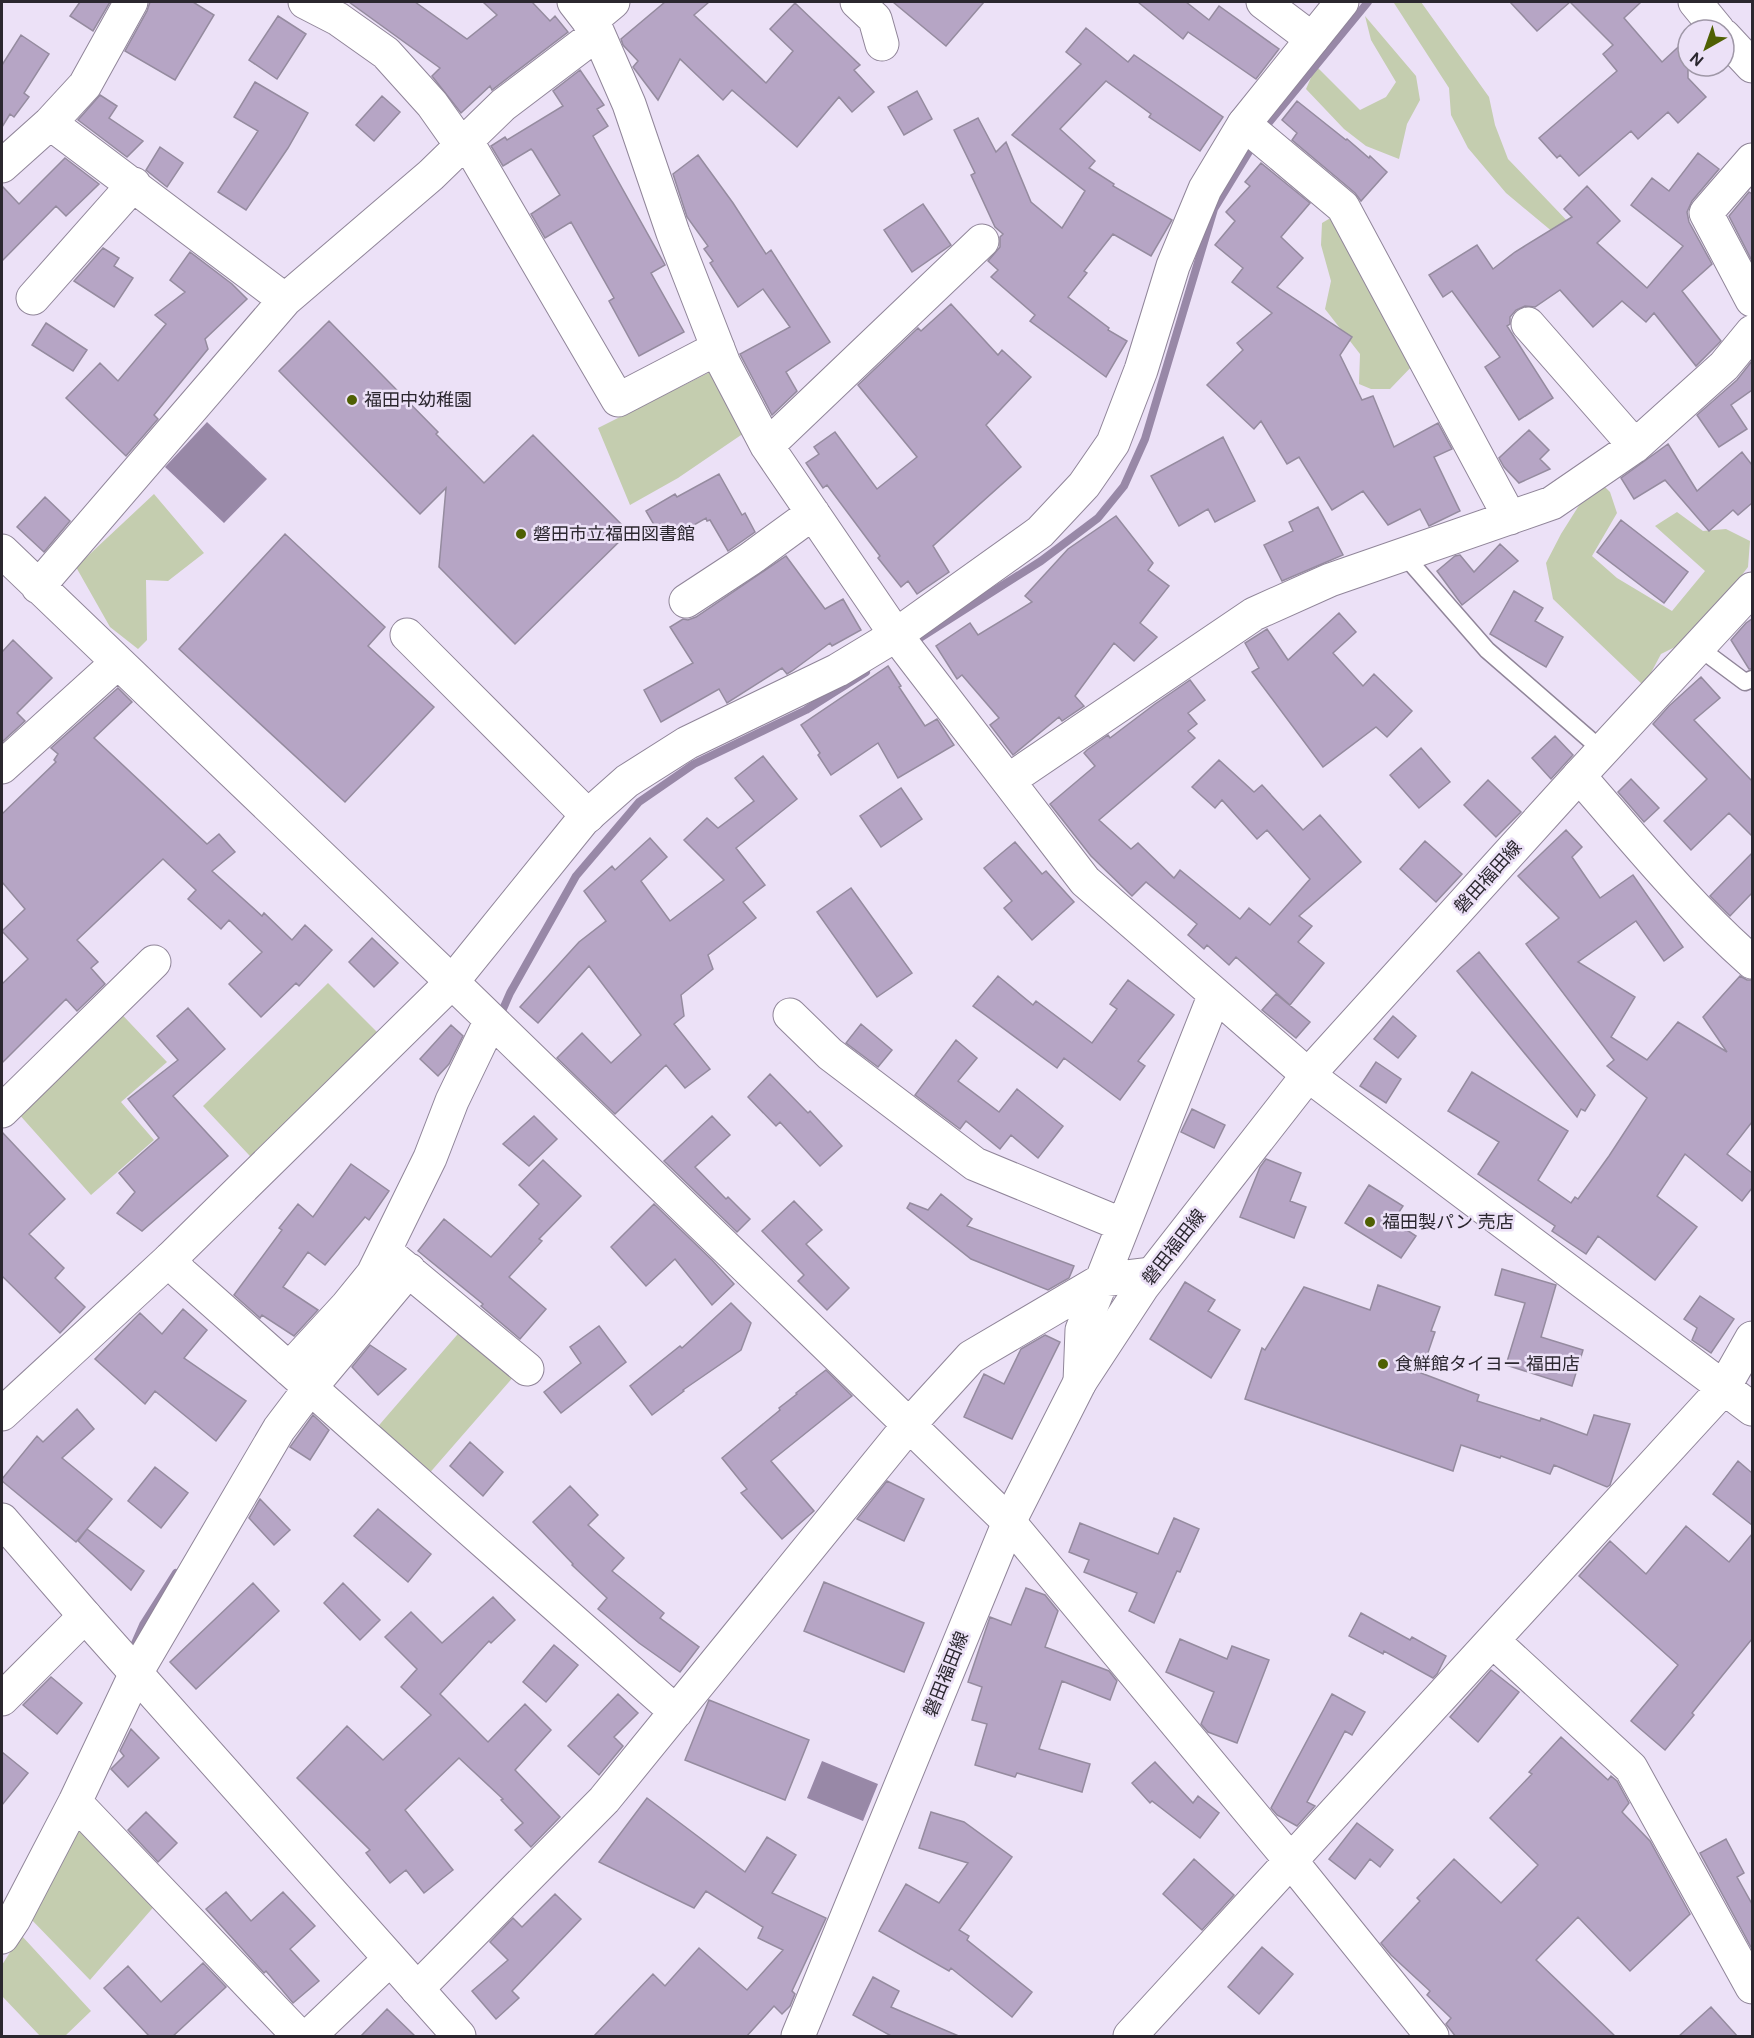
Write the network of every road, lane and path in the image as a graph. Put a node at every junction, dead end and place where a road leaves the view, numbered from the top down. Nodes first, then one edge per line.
1 (131, 2) edge
2 (305, 2) edge
3 (857, 2) edge
4 (1263, 2) edge
5 (1342, 2) edge
6 (1695, 2) edge
7 (593, 14) edge
8 (1708, 18) edge
9 (1312, 39) junction
10 (882, 44) dead end
11 (1736, 49) edge
12 (1752, 66) edge
13 (50, 123) junction
14 (1244, 124) junction
15 (464, 143) junction
16 (1752, 160) edge
17 (2, 166) edge
18 (134, 184) junction
19 (982, 241) dead end
20 (33, 298) dead end
21 (285, 300) junction
22 (1752, 300) edge
23 (1528, 324) dead end
24 (1752, 332) edge
25 (718, 348) junction
26 (766, 446) junction
27 (1635, 446) junction
28 (813, 513) junction
29 (1510, 518) junction
30 (2, 552) edge
31 (1404, 555) junction
32 (38, 587) junction
33 (1752, 589) edge
34 (687, 601) dead end
35 (407, 635) dead end
36 (896, 635) junction
37 (1698, 647) junction
38 (117, 663) junction
39 (1752, 679) edge
40 (1602, 751) junction
41 (2, 767) edge
42 (1579, 776) junction
43 (1009, 780) junction
44 (588, 816) junction
45 (154, 962) dead end
46 (1752, 962) edge
47 (452, 982) junction
48 (1215, 994) junction
49 (790, 1016) dead end
50 (491, 1020) junction
51 (1308, 1075) junction
52 (2, 1111) edge
53 (1123, 1225) junction
54 (170, 1258) junction
55 (396, 1260) junction
56 (1152, 1274) junction
57 (1102, 1280) junction
58 (1752, 1338) edge
59 (526, 1369) dead end
60 (300, 1378) junction
61 (1080, 1382) junction
62 (1723, 1389) junction
63 (1752, 1409) edge
64 (2, 1414) edge
65 (909, 1425) junction
66 (2, 1520) edge
67 (1009, 1522) junction
68 (85, 1616) junction
69 (1493, 1641) junction
70 (136, 1673) junction
71 (2, 1699) edge
72 (676, 1712) junction
73 (75, 1802) junction
74 (1291, 1861) junction
75 (2, 1937) edge
76 (390, 1959) junction
77 (1752, 1987) edge
78 (417, 1989) junction
79 (299, 2037) edge
80 (309, 2037) edge
81 (459, 2037) edge
82 (798, 2037) edge
83 (1130, 2037) edge
84 (1432, 2037) edge

1 - 13 street
2 - 15 street
3 - 10 street
4 - 9 street
5 - 9 street
6 - 8 street
7 - 15 street
7 - 25 street
9 - 14 street
11 - 12 street
13 - 17 street
13 - 18 street
14 - 29 street
14 - 36 street
15 - 21 street
15 - 25 street
16 - 22 street
18 - 20 street
18 - 21 street
19 - 26 street
21 - 32 street
23 - 27 street
24 - 27 street
25 - 26 street
26 - 28 street
27 - 29 street
28 - 34 street
28 - 36 street
29 - 31 street
30 - 32 street
31 - 40 lane
31 - 43 street
32 - 38 street
33 - 37 street, 磐田福田線
35 - 44 street
36 - 43 street
36 - 44 street
37 - 39 lane
37 - 40 street, 磐田福田線
38 - 41 street
38 - 47 street
40 - 42 street, 磐田福田線
42 - 46 street
42 - 51 street, 磐田福田線
43 - 48 street
44 - 47 street
45 - 52 street
47 - 50 street
47 - 54 street
48 - 51 street
48 - 53 street
49 - 53 street
50 - 55 street
50 - 65 street
51 - 56 street, 磐田福田線
51 - 62 street
53 - 57 street
54 - 60 street
54 - 64 street
55 - 59 street
55 - 60 street
56 - 57 street
56 - 61 street, 磐田福田線
57 - 61 street
57 - 65 street
58 - 62 street
60 - 70 street
60 - 72 street
61 - 67 street, 磐田福田線
62 - 63 street
62 - 69 street
65 - 67 street
65 - 72 street
66 - 68 street
67 - 74 street
67 - 82 street, 磐田福田線
68 - 70 street
68 - 71 street
69 - 74 street
69 - 77 street
70 - 73 street
70 - 76 street
72 - 78 street
73 - 75 street
73 - 79 street
74 - 83 street
74 - 84 street
76 - 78 street
76 - 80 street
78 - 81 street

